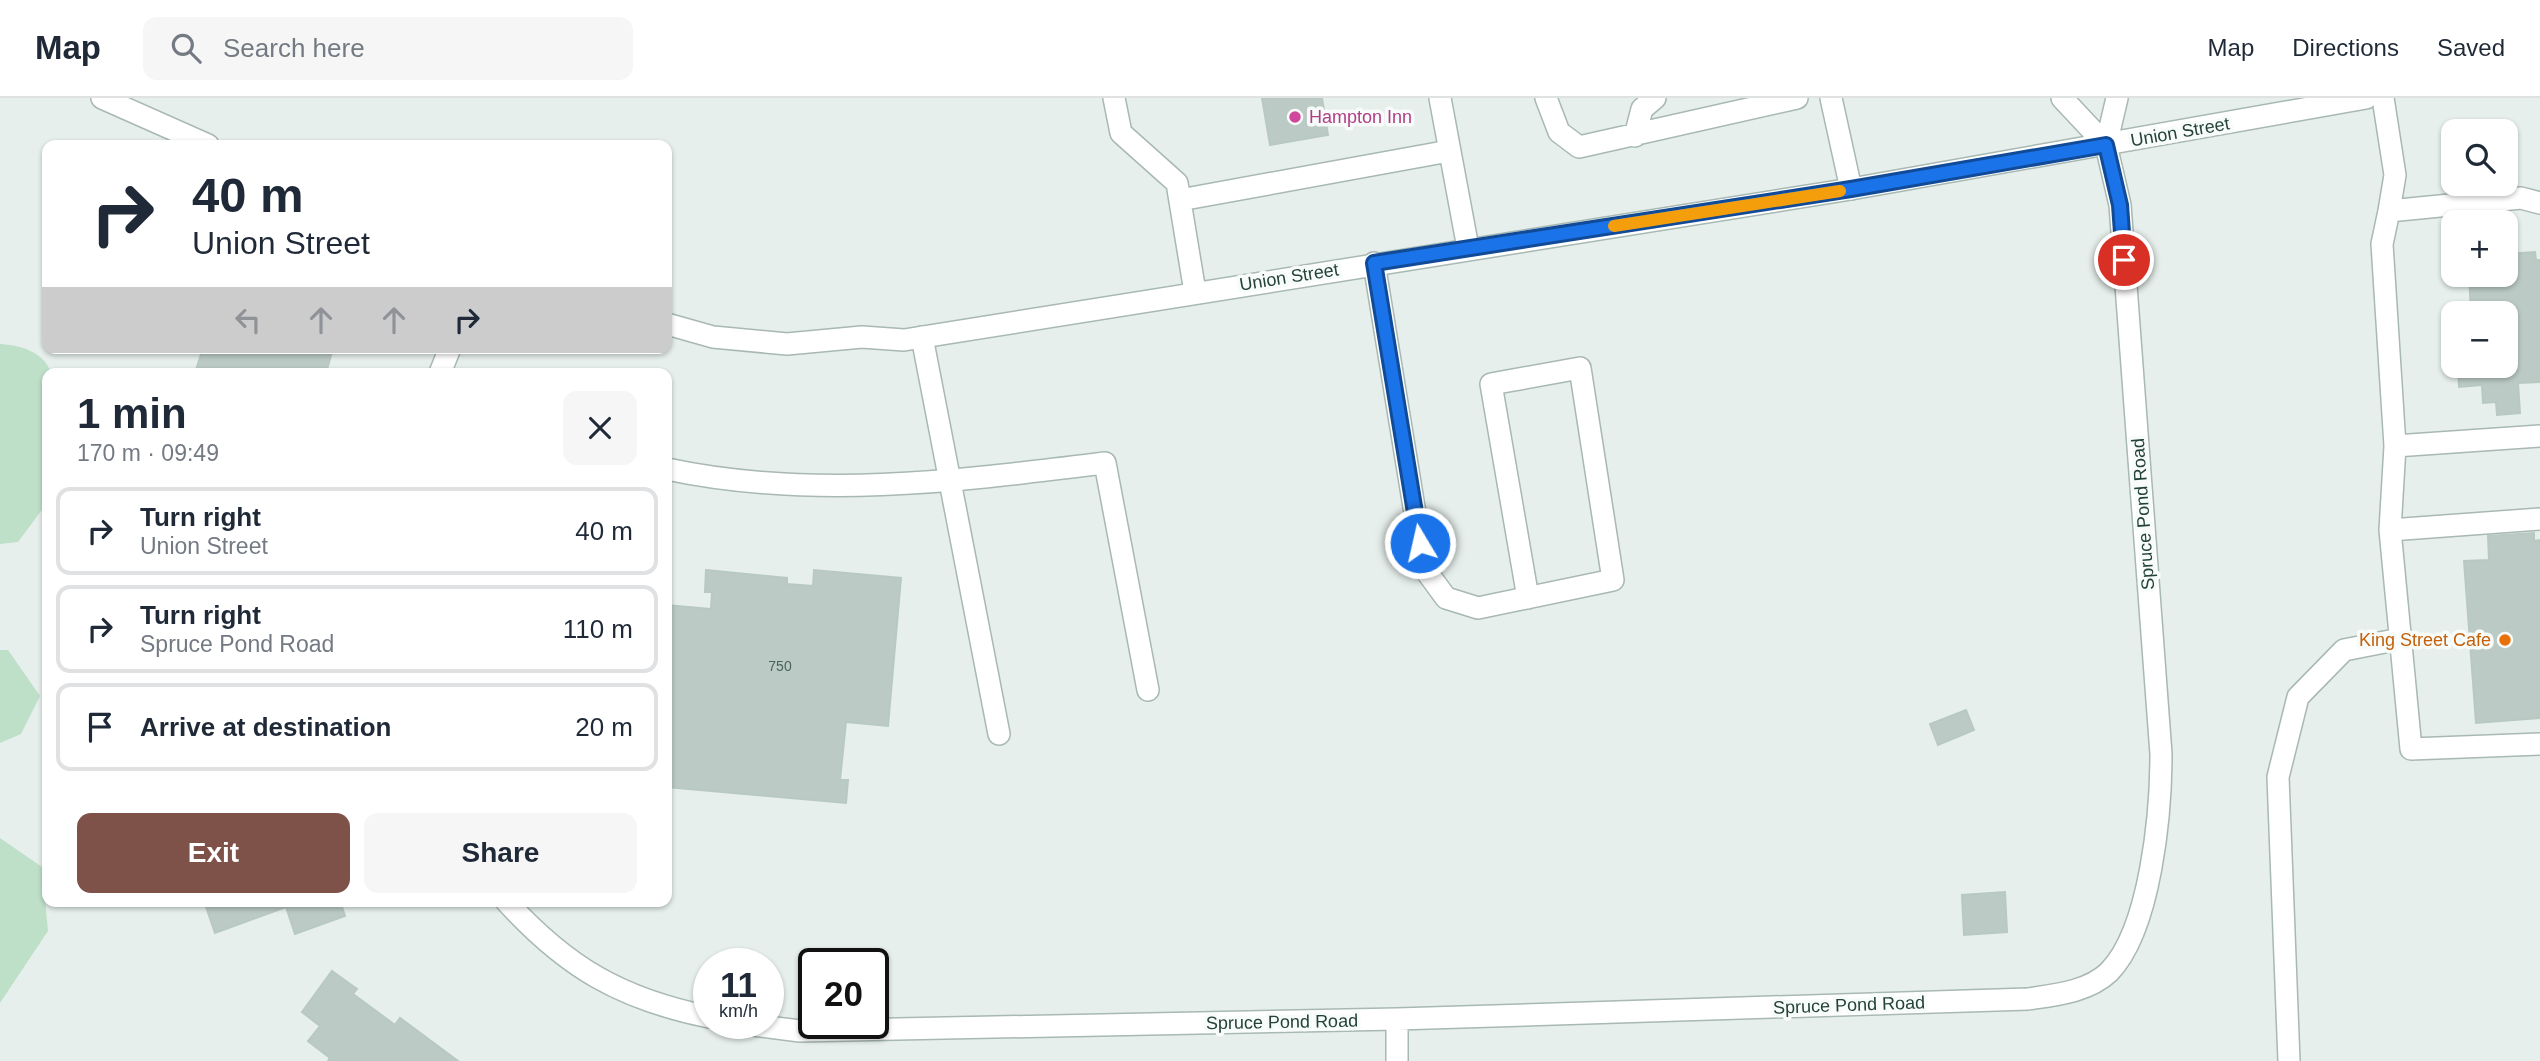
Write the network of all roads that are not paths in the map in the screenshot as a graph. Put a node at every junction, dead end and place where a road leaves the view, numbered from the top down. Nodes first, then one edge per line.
1 (102, 98) edge
2 (1114, 98) edge
3 (1440, 98) edge
4 (1546, 98) edge
5 (1655, 98) edge
6 (1797, 98) edge
7 (1831, 98) edge
8 (2062, 98) edge
9 (2117, 98) edge
10 (2366, 98) edge
11 (2383, 98) edge
12 (1635, 136) junction
13 (197, 140) edge
14 (2106, 145) junction
15 (1448, 151) junction
16 (1851, 189) junction
17 (1180, 200) junction
18 (2540, 203) edge
19 (2389, 211) junction
20 (1468, 248) junction
21 (1374, 263) junction
22 (1195, 292) junction
23 (672, 325) edge
24 (922, 337) junction
25 (2540, 436) edge
26 (2395, 446) junction
27 (672, 470) edge
28 (950, 483) junction
29 (2540, 519) edge
30 (2390, 530) junction
31 (1528, 598) junction
32 (2400, 639) junction
33 (1148, 690) dead end
34 (999, 734) dead end
35 (2540, 744) edge
36 (512, 907) edge
37 (693, 1013) edge
38 (1397, 1019) junction
39 (784, 1029) edge
40 (1397, 1061) edge
41 (2289, 1061) edge

1 - 13 street
2 - 17 street
3 - 15 street
4 - 12 street
5 - 12 street
6 - 12 street
7 - 16 street
8 - 14 street
9 - 14 street
10 - 14 street, Union Street
11 - 19 street
14 - 16 street, Union Street
14 - 38 street, Spruce Pond Road
15 - 17 street
15 - 20 street
16 - 20 street, Union Street
17 - 22 street
18 - 19 street
19 - 26 street
20 - 21 street, Union Street
21 - 22 street, Union Street
21 - 31 street
22 - 24 street, Union Street
23 - 24 street, Union Street
24 - 28 street
25 - 26 street
26 - 30 street
27 - 28 street
28 - 33 street
28 - 34 street
29 - 30 street
30 - 32 street
31 - 31 street
32 - 35 street
32 - 41 street
36 - 37 street
38 - 39 street, Spruce Pond Road
38 - 40 street

